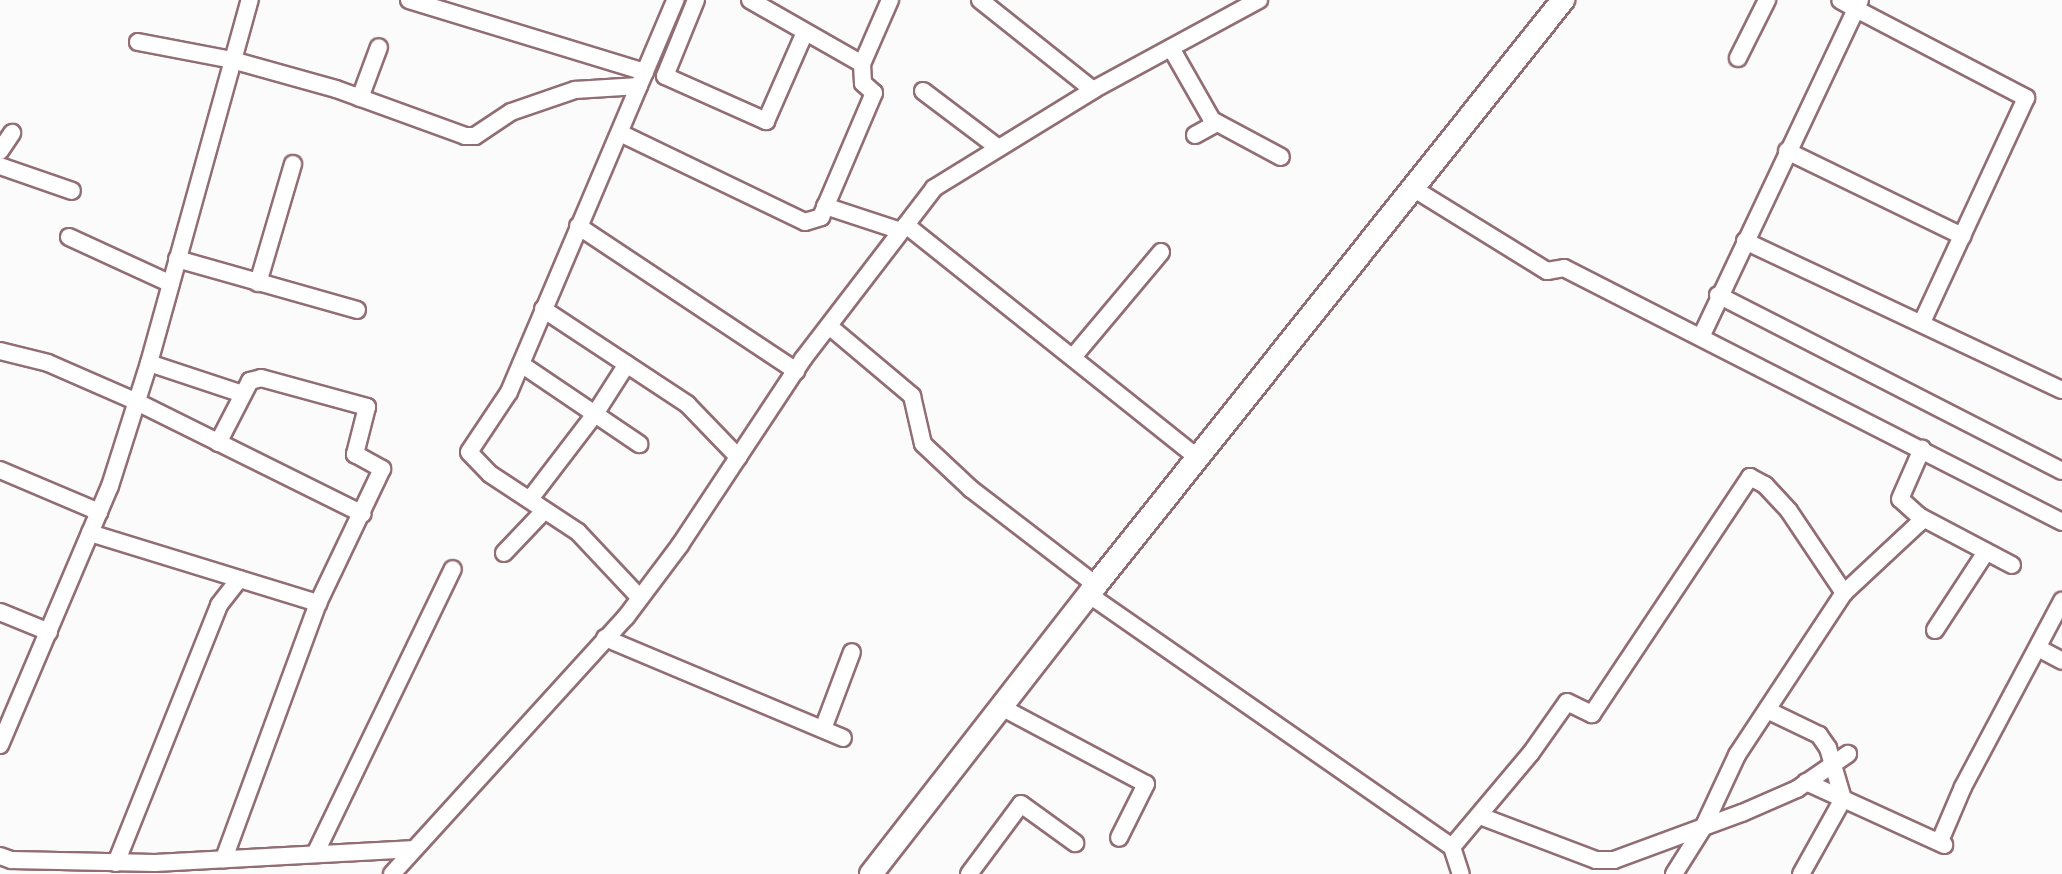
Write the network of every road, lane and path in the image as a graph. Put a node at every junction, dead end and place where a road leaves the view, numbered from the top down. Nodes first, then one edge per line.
1 (249, 0) edge
2 (409, 0) edge
3 (675, 0) edge
4 (696, 0) edge
5 (750, 0) edge
6 (890, 0) edge
7 (980, 0) edge
8 (1259, 0) edge
9 (1563, 0) edge
10 (1767, 0) edge
11 (1840, 0) edge
12 (1858, 5) edge
13 (805, 32) junction
14 (138, 42) dead end
15 (379, 47) dead end
16 (1171, 48) junction
17 (1738, 58) dead end
18 (232, 60) junction
19 (862, 64) junction
20 (642, 79) junction
21 (1093, 90) junction
22 (923, 91) dead end
23 (360, 98) junction
24 (1217, 123) junction
25 (12, 132) dead end
26 (620, 134) junction
27 (1195, 135) dead end
28 (996, 146) junction
29 (0, 151) edge
30 (1787, 151) junction
31 (1281, 157) dead end
32 (293, 164) dead end
33 (0, 165) edge
34 (1412, 187) junction
35 (72, 190) dead end
36 (825, 206) junction
37 (578, 226) junction
38 (903, 228) junction
39 (1962, 236) junction
40 (69, 237) dead end
41 (1745, 241) junction
42 (1161, 252) dead end
43 (177, 259) junction
44 (258, 283) junction
45 (171, 284) junction
46 (1718, 295) junction
47 (357, 309) dead end
48 (543, 309) junction
49 (1922, 322) junction
50 (829, 326) junction
51 (1701, 337) junction
52 (0, 351) edge
53 (1073, 357) junction
54 (149, 363) junction
55 (521, 364) junction
56 (627, 364) junction
57 (796, 371) junction
58 (2062, 390) edge
59 (243, 394) junction
60 (135, 401) junction
61 (595, 414) junction
62 (218, 443) junction
63 (639, 444) dead end
64 (1922, 449) junction
65 (738, 457) junction
66 (1197, 457) junction
67 (0, 470) edge
68 (2062, 471) edge
69 (530, 500) junction
70 (545, 510) junction
71 (99, 512) junction
72 (363, 514) junction
73 (1919, 516) junction
74 (2062, 522) edge
75 (90, 533) junction
76 (504, 552) dead end
77 (1986, 552) junction
78 (2012, 566) dead end
79 (453, 569) dead end
80 (239, 579) junction
81 (1092, 590) junction
82 (1844, 592) junction
83 (640, 598) junction
84 (2062, 601) edge
85 (318, 603) junction
86 (0, 612) edge
87 (1935, 630) dead end
88 (49, 633) junction
89 (605, 638) junction
90 (2038, 648) junction
91 (852, 652) dead end
92 (2062, 661) edge
93 (1001, 707) junction
94 (1767, 710) junction
95 (823, 729) junction
96 (843, 738) dead end
97 (0, 745) edge
98 (1848, 754) dead end
99 (1833, 764) junction
100 (1806, 782) junction
101 (1843, 799) junction
102 (1480, 816) junction
103 (1703, 828) junction
104 (1119, 838) dead end
105 (1075, 843) dead end
106 (1452, 847) junction
107 (411, 849) junction
108 (316, 852) junction
109 (0, 856) edge
110 (224, 859) junction
111 (116, 862) junction
112 (392, 874) edge
113 (871, 874) edge
114 (969, 874) edge
115 (1461, 874) edge
116 (1674, 874) edge
117 (1801, 874) edge

1 - 18 street
2 - 20 street
3 - 20 street
4 - 13 street
5 - 13 street
6 - 19 street
7 - 21 street
8 - 16 street
9 - 34 main road
10 - 17 street
11 - 12 street
12 - 30 street
12 - 39 street
13 - 19 street
14 - 18 street
15 - 23 street
16 - 21 street
16 - 24 street
18 - 23 street
18 - 43 street
19 - 36 street
20 - 23 street
20 - 26 street
21 - 28 street
22 - 28 street
24 - 27 street
24 - 31 street
25 - 29 street
26 - 36 street
26 - 37 street
28 - 38 street
30 - 39 street
30 - 41 street
32 - 44 street
33 - 35 street
34 - 51 street
34 - 66 main road
36 - 38 street
37 - 48 street
37 - 57 street
38 - 50 street
38 - 53 street
39 - 49 street
40 - 45 street
41 - 46 street
41 - 49 street
42 - 53 street
43 - 44 street
43 - 45 street
44 - 47 street
45 - 54 street
46 - 51 street
46 - 68 street
48 - 55 street
48 - 56 street
49 - 58 street
50 - 57 street
50 - 81 street
51 - 64 street
52 - 60 street
53 - 66 street
54 - 59 street
54 - 60 street
55 - 61 street
55 - 69 street
56 - 61 street
56 - 65 street
57 - 65 street
59 - 62 street
59 - 72 street
60 - 62 street
60 - 71 street
61 - 63 street
61 - 69 street
62 - 72 street
64 - 73 street
64 - 74 street
65 - 83 street
66 - 81 main road
67 - 71 street
69 - 70 street
70 - 76 street
70 - 83 street
71 - 75 street
72 - 85 street
73 - 77 street
73 - 82 street
75 - 80 street
75 - 88 street
77 - 78 street
77 - 87 street
79 - 108 street
80 - 85 street
80 - 111 street
81 - 93 main road
81 - 106 street
82 - 94 street
82 - 102 street
83 - 89 street
84 - 90 street
85 - 110 street
86 - 88 street
88 - 97 street
89 - 95 street
89 - 107 street
90 - 92 street
90 - 101 street
91 - 95 street
93 - 104 street
93 - 113 main road
94 - 99 street
94 - 103 street
95 - 96 street
98 - 99 street
99 - 100 street
99 - 101 street
100 - 101 street
100 - 103 street
101 - 117 street
102 - 103 street
102 - 106 street
103 - 116 street
105 - 114 street
106 - 115 street
107 - 108 street
107 - 112 street
108 - 110 street
109 - 111 street
110 - 111 street

